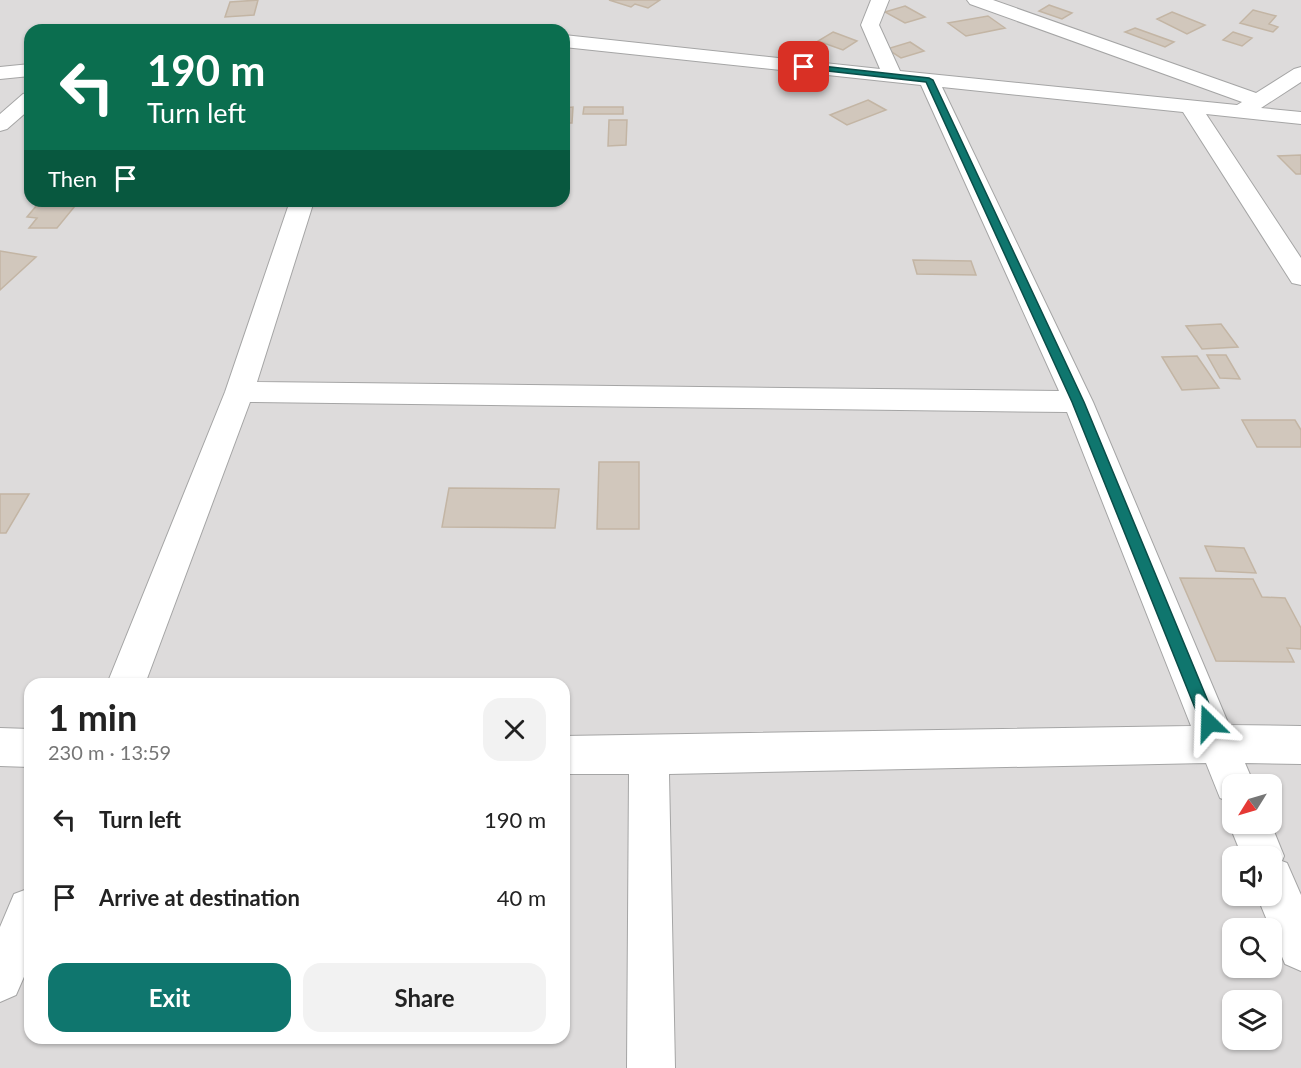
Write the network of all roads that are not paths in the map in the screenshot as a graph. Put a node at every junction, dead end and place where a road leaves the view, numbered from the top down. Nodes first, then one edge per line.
1 (880, 0) edge
2 (976, 0) edge
3 (570, 42) edge
4 (24, 71) edge
5 (0, 73) edge
6 (1301, 73) edge
7 (892, 75) junction
8 (929, 80) junction
9 (1258, 101) junction
10 (24, 103) edge
11 (1191, 108) junction
12 (1241, 112) junction
13 (1301, 118) edge
14 (0, 125) edge
15 (300, 207) edge
16 (1301, 277) edge
17 (239, 392) junction
18 (1078, 402) junction
19 (128, 678) edge
20 (1218, 744) junction
21 (1301, 746) edge
22 (0, 747) edge
23 (24, 748) edge
24 (570, 755) edge
25 (649, 755) junction
26 (1230, 774) edge
27 (1282, 902) edge
28 (24, 924) edge
29 (1301, 948) edge
30 (0, 979) edge
31 (651, 1068) edge

1 - 7 street
2 - 9 street
3 - 7 street
4 - 5 street
6 - 9 street
7 - 8 street
8 - 11 street
8 - 18 street
9 - 12 street
10 - 14 street
11 - 12 street
11 - 16 street
12 - 13 street
15 - 17 street
17 - 18 street
17 - 19 street
18 - 20 street
20 - 21 street
20 - 25 street
20 - 26 street
22 - 23 street
24 - 25 street
25 - 31 street
27 - 29 street
28 - 30 street

